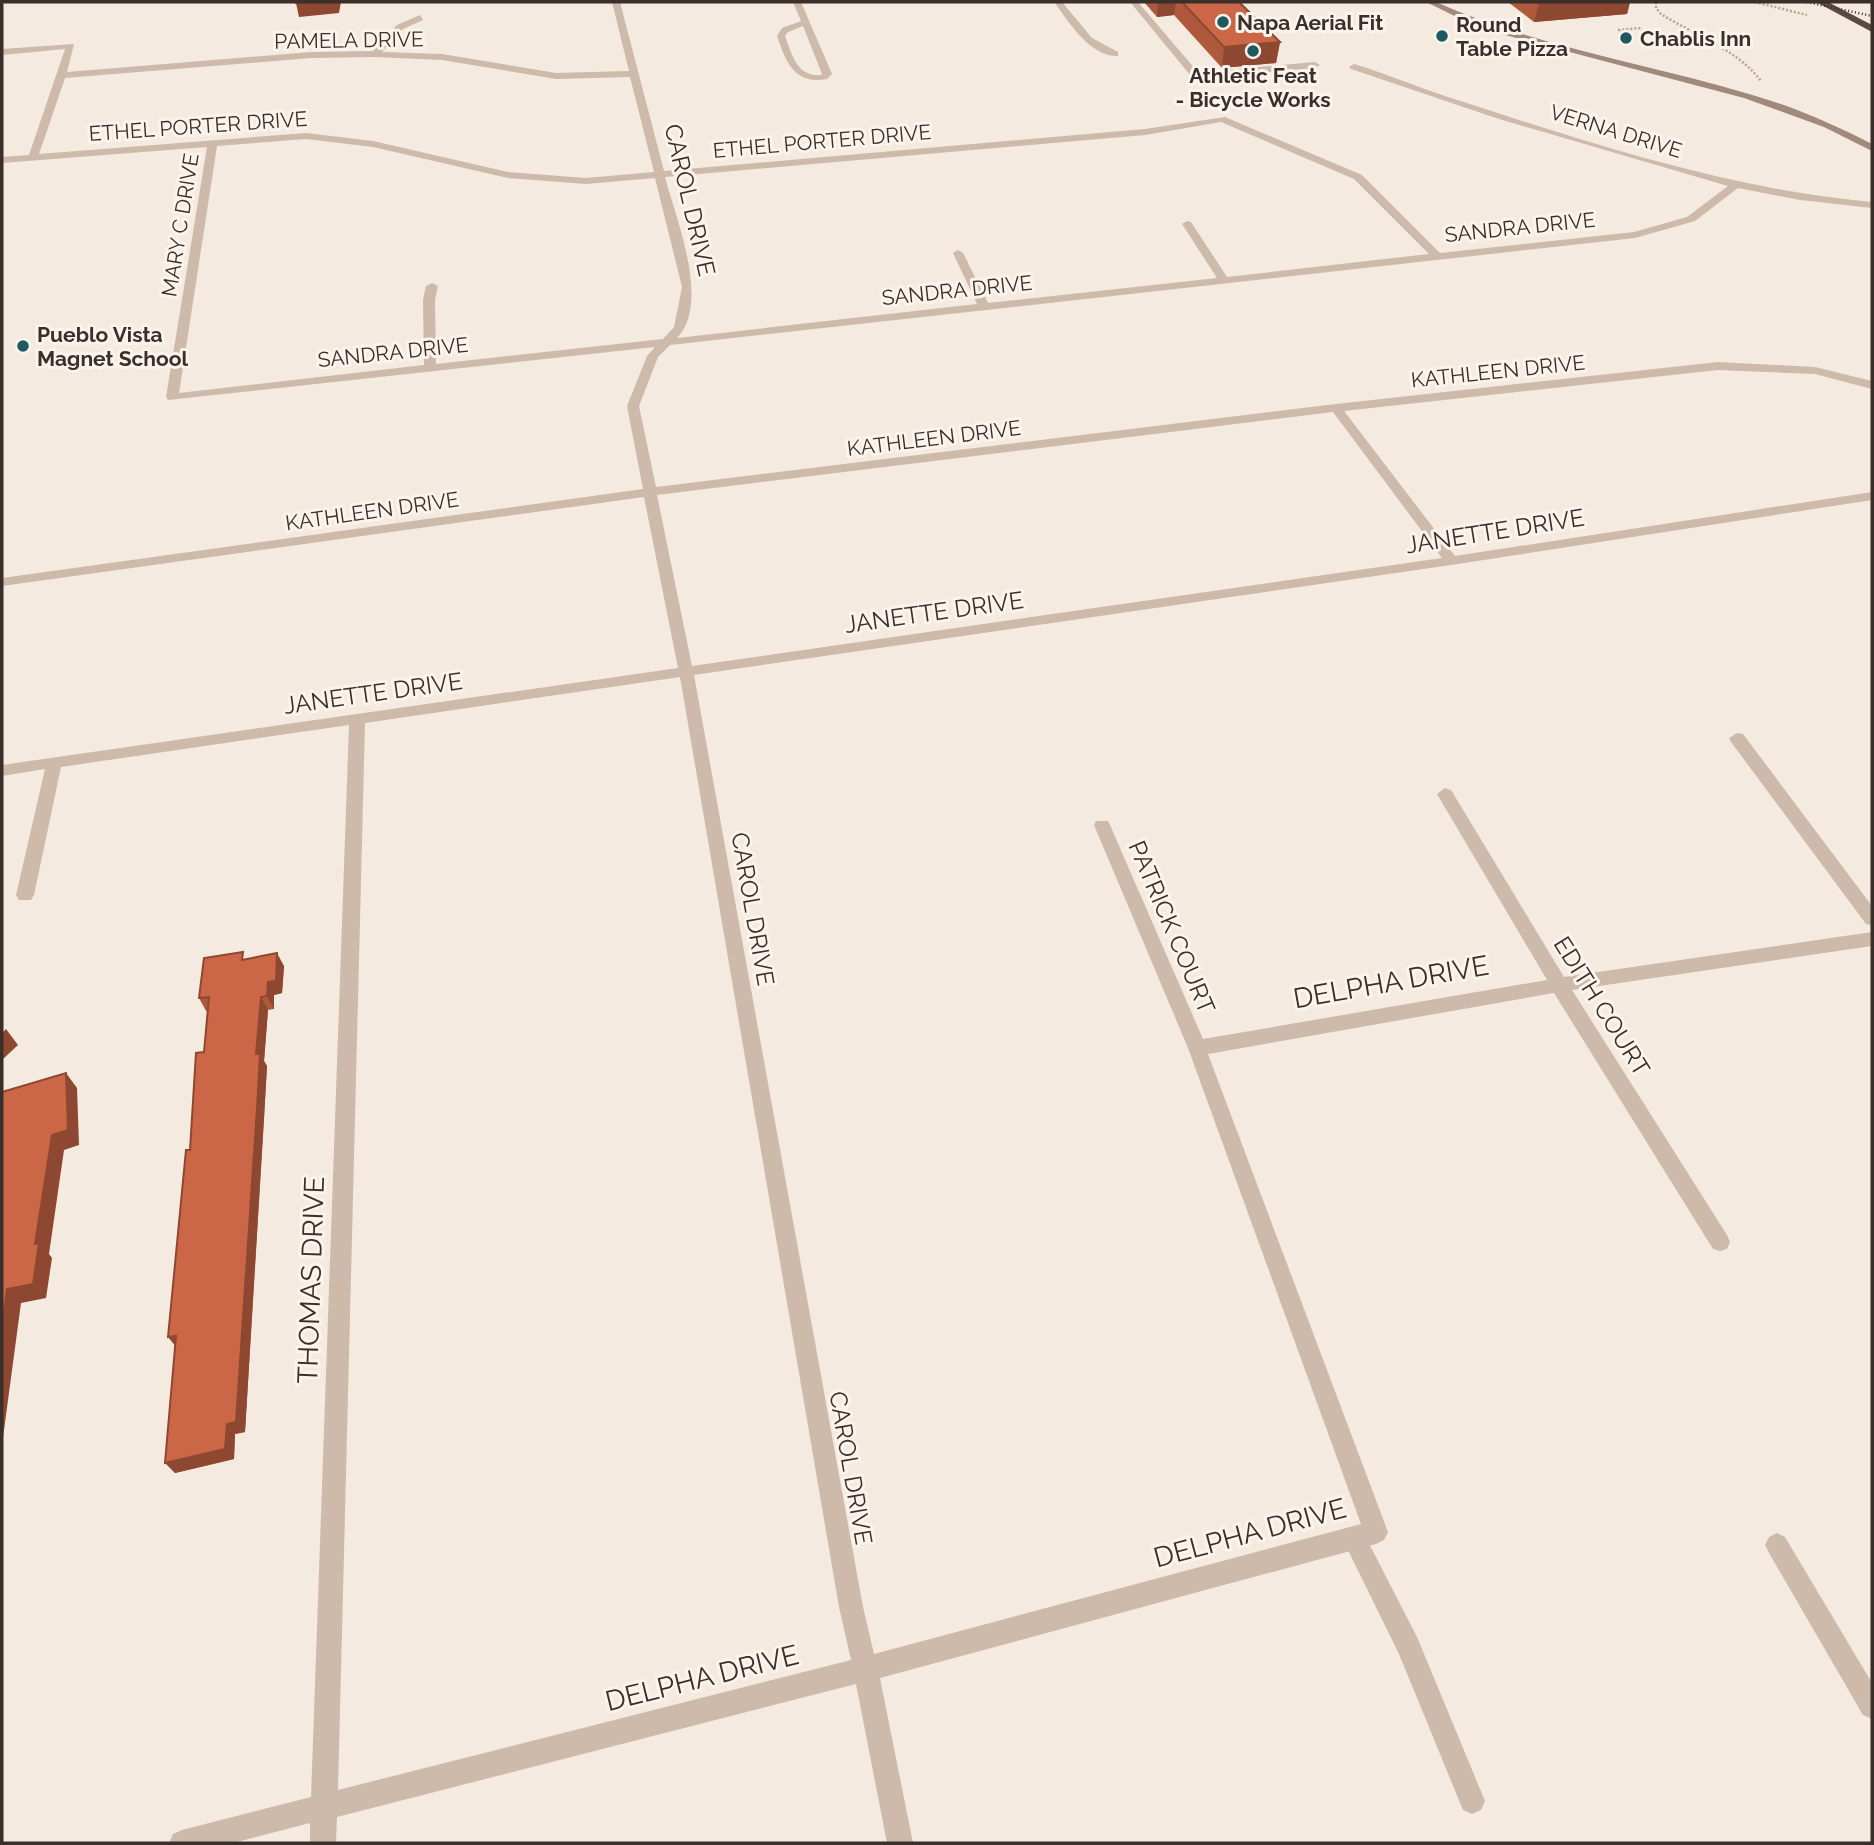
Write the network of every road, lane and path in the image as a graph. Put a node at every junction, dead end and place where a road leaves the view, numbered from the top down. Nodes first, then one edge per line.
1 (616, 2) edge
2 (797, 2) edge
3 (1058, 2) edge
4 (1134, 2) edge
5 (1430, 2) edge
6 (1656, 2) edge
7 (1755, 2) edge
8 (1821, 2) edge
9 (1784, 10) dead end
10 (420, 18) dead end
11 (805, 22) junction
12 (1641, 27) dead end
13 (1872, 29) edge
14 (1626, 35) dead end
15 (2, 52) edge
16 (375, 54) junction
17 (1115, 54) dead end
18 (1315, 65) dead end
19 (1354, 67) dead end
20 (635, 74) junction
21 (62, 75) junction
22 (1748, 96) junction
23 (213, 142) junction
24 (1872, 148) edge
25 (33, 157) junction
26 (2, 160) edge
27 (660, 175) junction
28 (1734, 186) junction
29 (1872, 205) edge
30 (1187, 224) dead end
31 (958, 253) dead end
32 (1437, 256) junction
33 (1224, 280) junction
34 (432, 286) dead end
35 (984, 307) junction
36 (668, 341) junction
37 (430, 367) junction
38 (1872, 385) edge
39 (172, 397) joint
40 (1336, 408) junction
41 (649, 492) junction
42 (1872, 496) edge
43 (1451, 561) junction
44 (2, 582) edge
45 (686, 671) junction
46 (357, 719) junction
47 (1737, 738) dead end
48 (54, 763) junction
49 (2, 770) edge
50 (1445, 794) dead end
51 (1102, 825) dead end
52 (25, 895) dead end
53 (1872, 919) edge
54 (1872, 939) edge
55 (1559, 985) junction
56 (1197, 1048) junction
57 (1720, 1242) dead end
58 (1354, 1538) junction
59 (1776, 1545) dead end
60 (866, 1669) junction
61 (1872, 1706) edge
62 (1472, 1801) dead end
63 (324, 1809) junction
64 (183, 1843) edge
65 (323, 1843) edge
66 (900, 1843) edge

1 - 20 street, CAROL DRIVE
2 - 11 street
3 - 17 street
4 - 18 street
5 - 22 street
6 - 22 path
7 - 9 path
8 - 13 highway
10 - 16 street
11 - 11 street
12 - 14 path
15 - 21 street
16 - 20 street, PAMELA DRIVE
16 - 21 street, PAMELA DRIVE
19 - 28 street, VERNA DRIVE
20 - 27 street, CAROL DRIVE
21 - 25 street
22 - 24 street
23 - 25 street, ETHEL PORTER DRIVE
23 - 27 street, ETHEL PORTER DRIVE
23 - 39 street, MARY C DRIVE
25 - 26 street, ETHEL PORTER DRIVE
27 - 32 street, ETHEL PORTER DRIVE
27 - 36 street, CAROL DRIVE
28 - 29 street, VERNA DRIVE
28 - 32 street, SANDRA DRIVE
30 - 33 street
31 - 35 street
32 - 33 street, SANDRA DRIVE
33 - 35 street, SANDRA DRIVE
34 - 37 street
35 - 36 street, SANDRA DRIVE
36 - 37 street, SANDRA DRIVE
36 - 41 street, CAROL DRIVE
37 - 39 street, SANDRA DRIVE
38 - 40 street, KATHLEEN DRIVE
40 - 41 street, KATHLEEN DRIVE
40 - 43 street
41 - 44 street, KATHLEEN DRIVE
41 - 45 street, CAROL DRIVE
42 - 43 street, JANETTE DRIVE
43 - 45 street, JANETTE DRIVE
45 - 46 street, JANETTE DRIVE
45 - 60 street, CAROL DRIVE
46 - 48 street, JANETTE DRIVE
46 - 63 street, THOMAS DRIVE
47 - 53 street
48 - 49 street, JANETTE DRIVE
48 - 52 street
50 - 55 street, EDITH COURT
51 - 56 street, PATRICK COURT
54 - 55 street, DELPHA DRIVE
55 - 56 street, DELPHA DRIVE
55 - 57 street, EDITH COURT
56 - 58 street, DELPHA DRIVE
58 - 60 street, DELPHA DRIVE
58 - 62 street
59 - 61 street
60 - 63 street, DELPHA DRIVE
60 - 66 street, CAROL DRIVE
63 - 64 street, DELPHA DRIVE
63 - 65 street, THOMAS DRIVE

